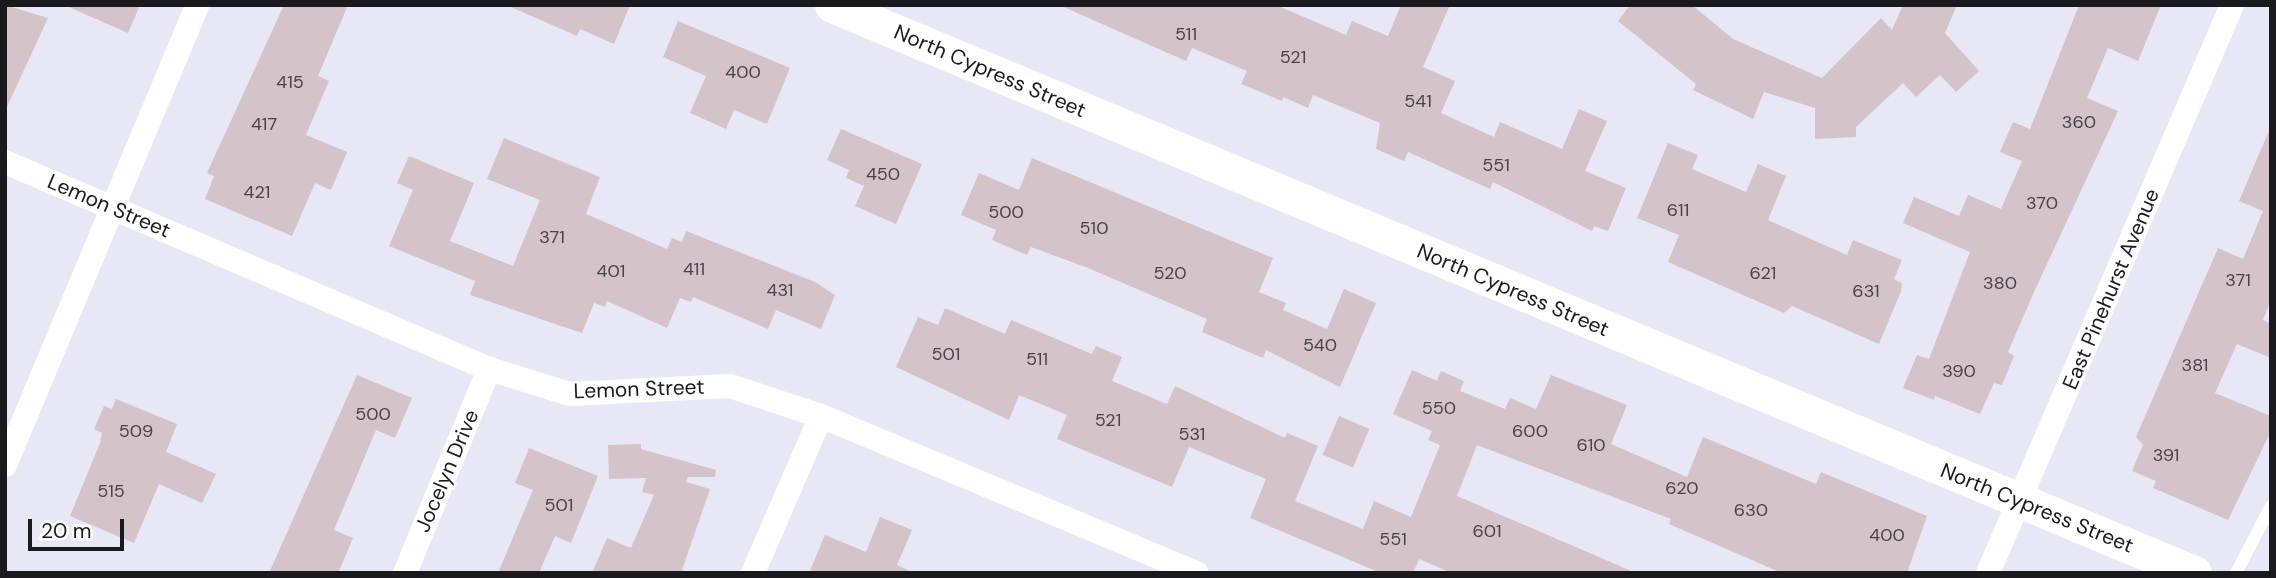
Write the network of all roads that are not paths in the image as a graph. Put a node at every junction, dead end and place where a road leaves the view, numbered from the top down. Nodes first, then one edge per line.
1 (197, 5) edge
2 (832, 5) edge
3 (2232, 5) edge
4 (5, 162) edge
5 (111, 206) junction
6 (489, 369) junction
7 (821, 416) junction
8 (5, 465) edge
9 (2020, 501) junction
10 (2271, 506) edge
11 (405, 573) edge
12 (753, 573) edge
13 (1197, 573) edge
14 (1988, 573) edge
15 (2194, 573) edge
16 (2236, 573) edge

1 - 5 street
2 - 9 street, North Cypress Street
3 - 9 street, East Pinehurst Avenue
4 - 5 street, Lemon Street
5 - 6 street, Lemon Street
5 - 8 street
6 - 7 street, Lemon Street
6 - 11 street, Jocelyn Drive
7 - 12 street
7 - 13 street, Lemon Street
9 - 14 street, East Pinehurst Avenue
9 - 15 street, North Cypress Street
10 - 16 lane

